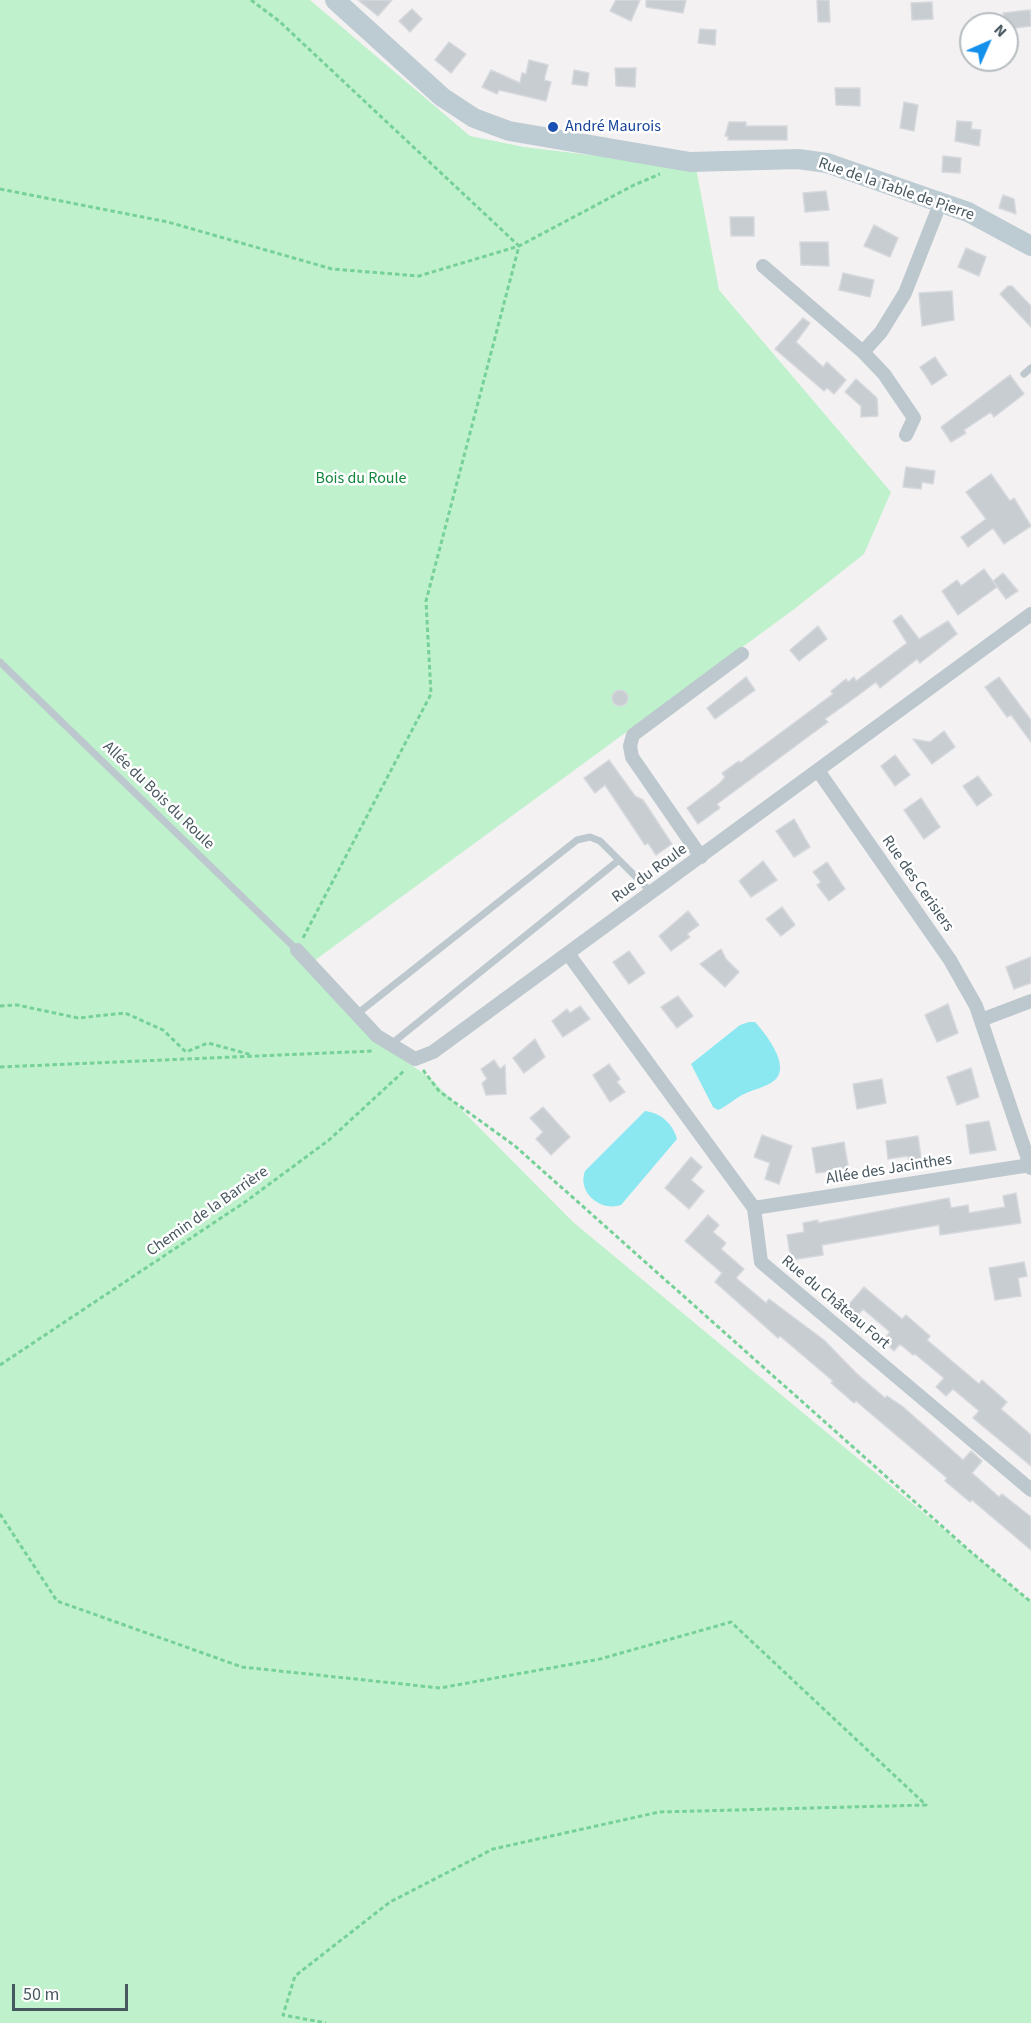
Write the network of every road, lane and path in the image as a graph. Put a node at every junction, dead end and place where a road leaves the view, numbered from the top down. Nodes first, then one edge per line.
1 (251, 0) edge
2 (335, 0) edge
3 (662, 174) dead end
4 (0, 189) edge
5 (940, 204) junction
6 (519, 246) junction
7 (1031, 246) edge
8 (763, 266) dead end
9 (863, 352) junction
10 (1031, 368) edge
11 (1024, 374) dead end
12 (906, 435) dead end
13 (1031, 614) edge
14 (742, 654) dead end
15 (0, 662) edge
16 (819, 772) junction
17 (701, 857) junction
18 (619, 860) junction
19 (652, 893) junction
20 (297, 950) junction
21 (569, 955) junction
22 (1031, 1001) edge
23 (0, 1006) edge
24 (357, 1014) junction
25 (981, 1020) junction
26 (393, 1048) junction
27 (257, 1056) junction
28 (415, 1059) junction
29 (0, 1067) edge
30 (1031, 1166) edge
31 (754, 1208) junction
32 (0, 1365) edge
33 (1031, 1490) edge
34 (0, 1514) edge
35 (1031, 1602) edge
36 (326, 2023) edge

1 - 6 path
2 - 5 street, Rue de la Table de Pierre
3 - 6 path
4 - 6 path
5 - 7 street, Rue de la Table de Pierre
5 - 9 street
6 - 20 path
8 - 9 street
9 - 12 street
10 - 11 lane
13 - 16 street, Rue du Roule
14 - 17 street
15 - 20 lane, Allée du Bois du Roule
16 - 17 street, Rue du Roule
16 - 25 street, Rue des Cerisiers
17 - 19 street, Rue du Roule
18 - 19 lane
18 - 24 lane
18 - 26 lane
19 - 21 street, Rue du Roule
20 - 24 street
21 - 28 street, Rue du Roule
21 - 31 street, Rue du Château Fort
22 - 25 street
23 - 27 path
24 - 26 street
25 - 30 street, Rue des Cerisiers
26 - 27 path
26 - 28 street
27 - 29 path
28 - 32 path, Chemin de la Barrière
28 - 35 path
30 - 31 street, Allée des Jacinthes
31 - 33 street, Rue du Château Fort
34 - 36 path

